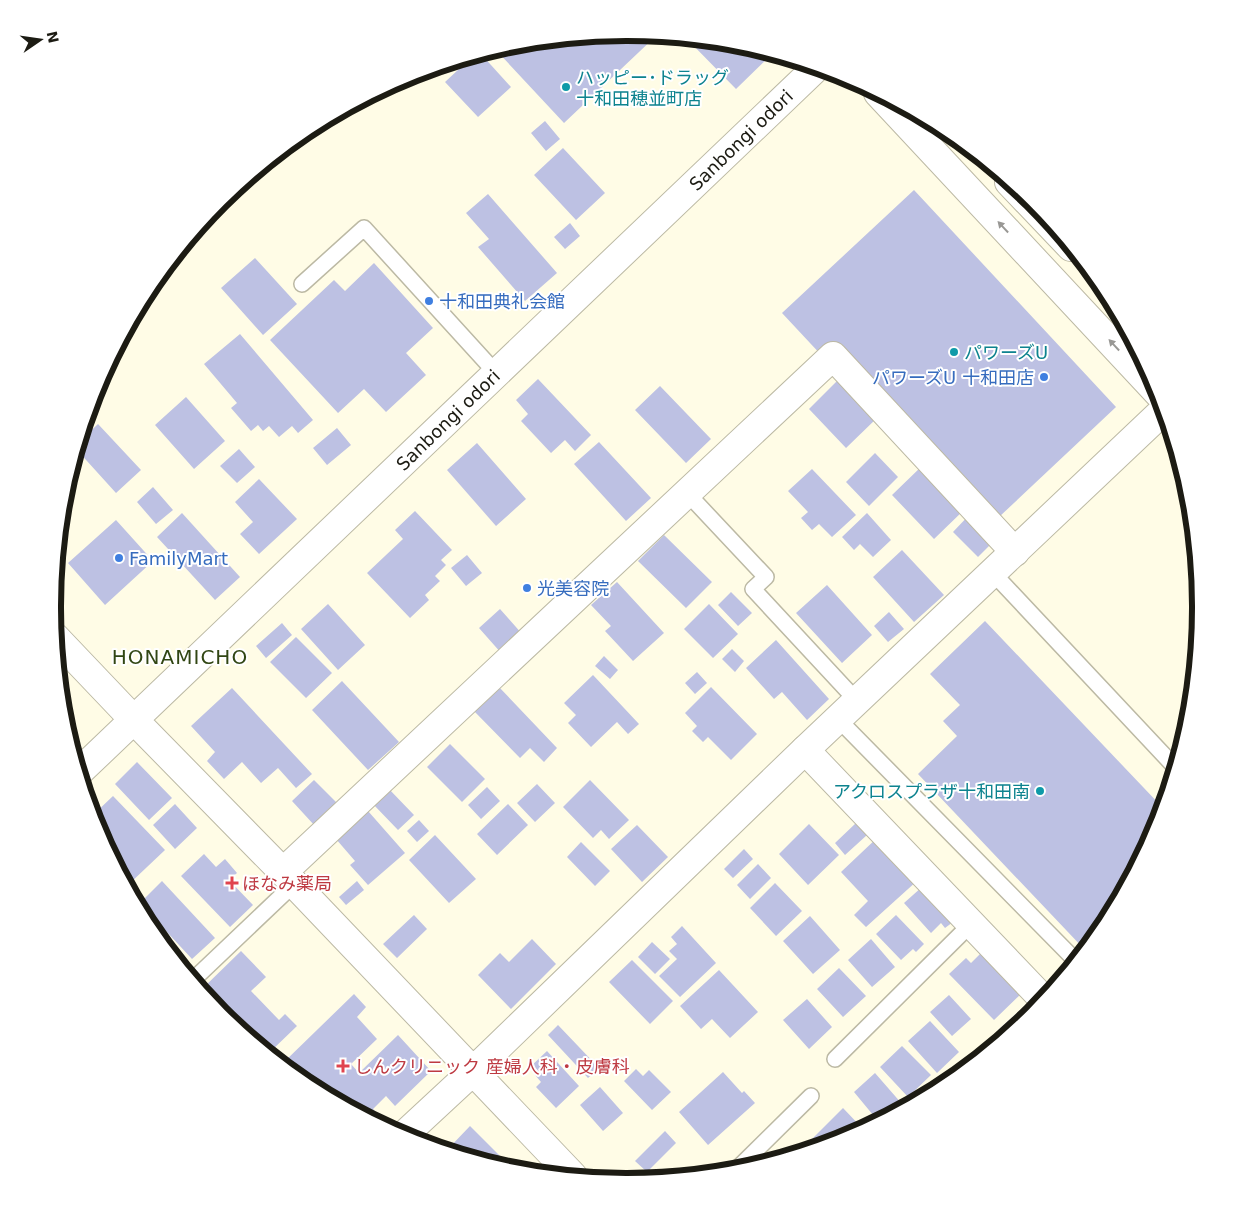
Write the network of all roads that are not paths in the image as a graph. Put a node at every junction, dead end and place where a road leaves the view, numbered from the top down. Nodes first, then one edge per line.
1 (811, 72) edge
2 (892, 108) edge
3 (302, 284) dead end
4 (497, 374) junction
5 (1143, 377) edge
6 (1158, 415) edge
7 (687, 493) junction
8 (1015, 552) junction
9 (993, 573) junction
10 (62, 644) edge
11 (848, 710) junction
12 (134, 720) junction
13 (805, 750) junction
14 (1171, 761) edge
15 (84, 767) edge
16 (288, 878) junction
17 (971, 924) junction
18 (1071, 956) edge
19 (197, 975) edge
20 (1039, 994) edge
21 (835, 1059) dead end
22 (472, 1072) junction
23 (811, 1096) dead end
24 (410, 1130) edge
25 (747, 1160) edge
26 (568, 1170) edge

1 - 4 street, Sanbongi odori
5 -> 2 street
3 - 4 lane
4 - 12 street, Sanbongi odori
6 - 8 street
7 - 8 street
7 - 11 lane
7 - 16 street
8 - 9 street
9 - 11 street
9 - 14 lane
10 - 12 street
11 - 13 street
11 - 18 lane
12 - 15 street, Sanbongi odori
12 - 16 street
13 - 17 street
13 - 22 street
16 - 19 lane
16 - 22 street
17 - 20 street
17 - 21 lane
22 - 24 street
22 - 26 street
23 - 25 lane

